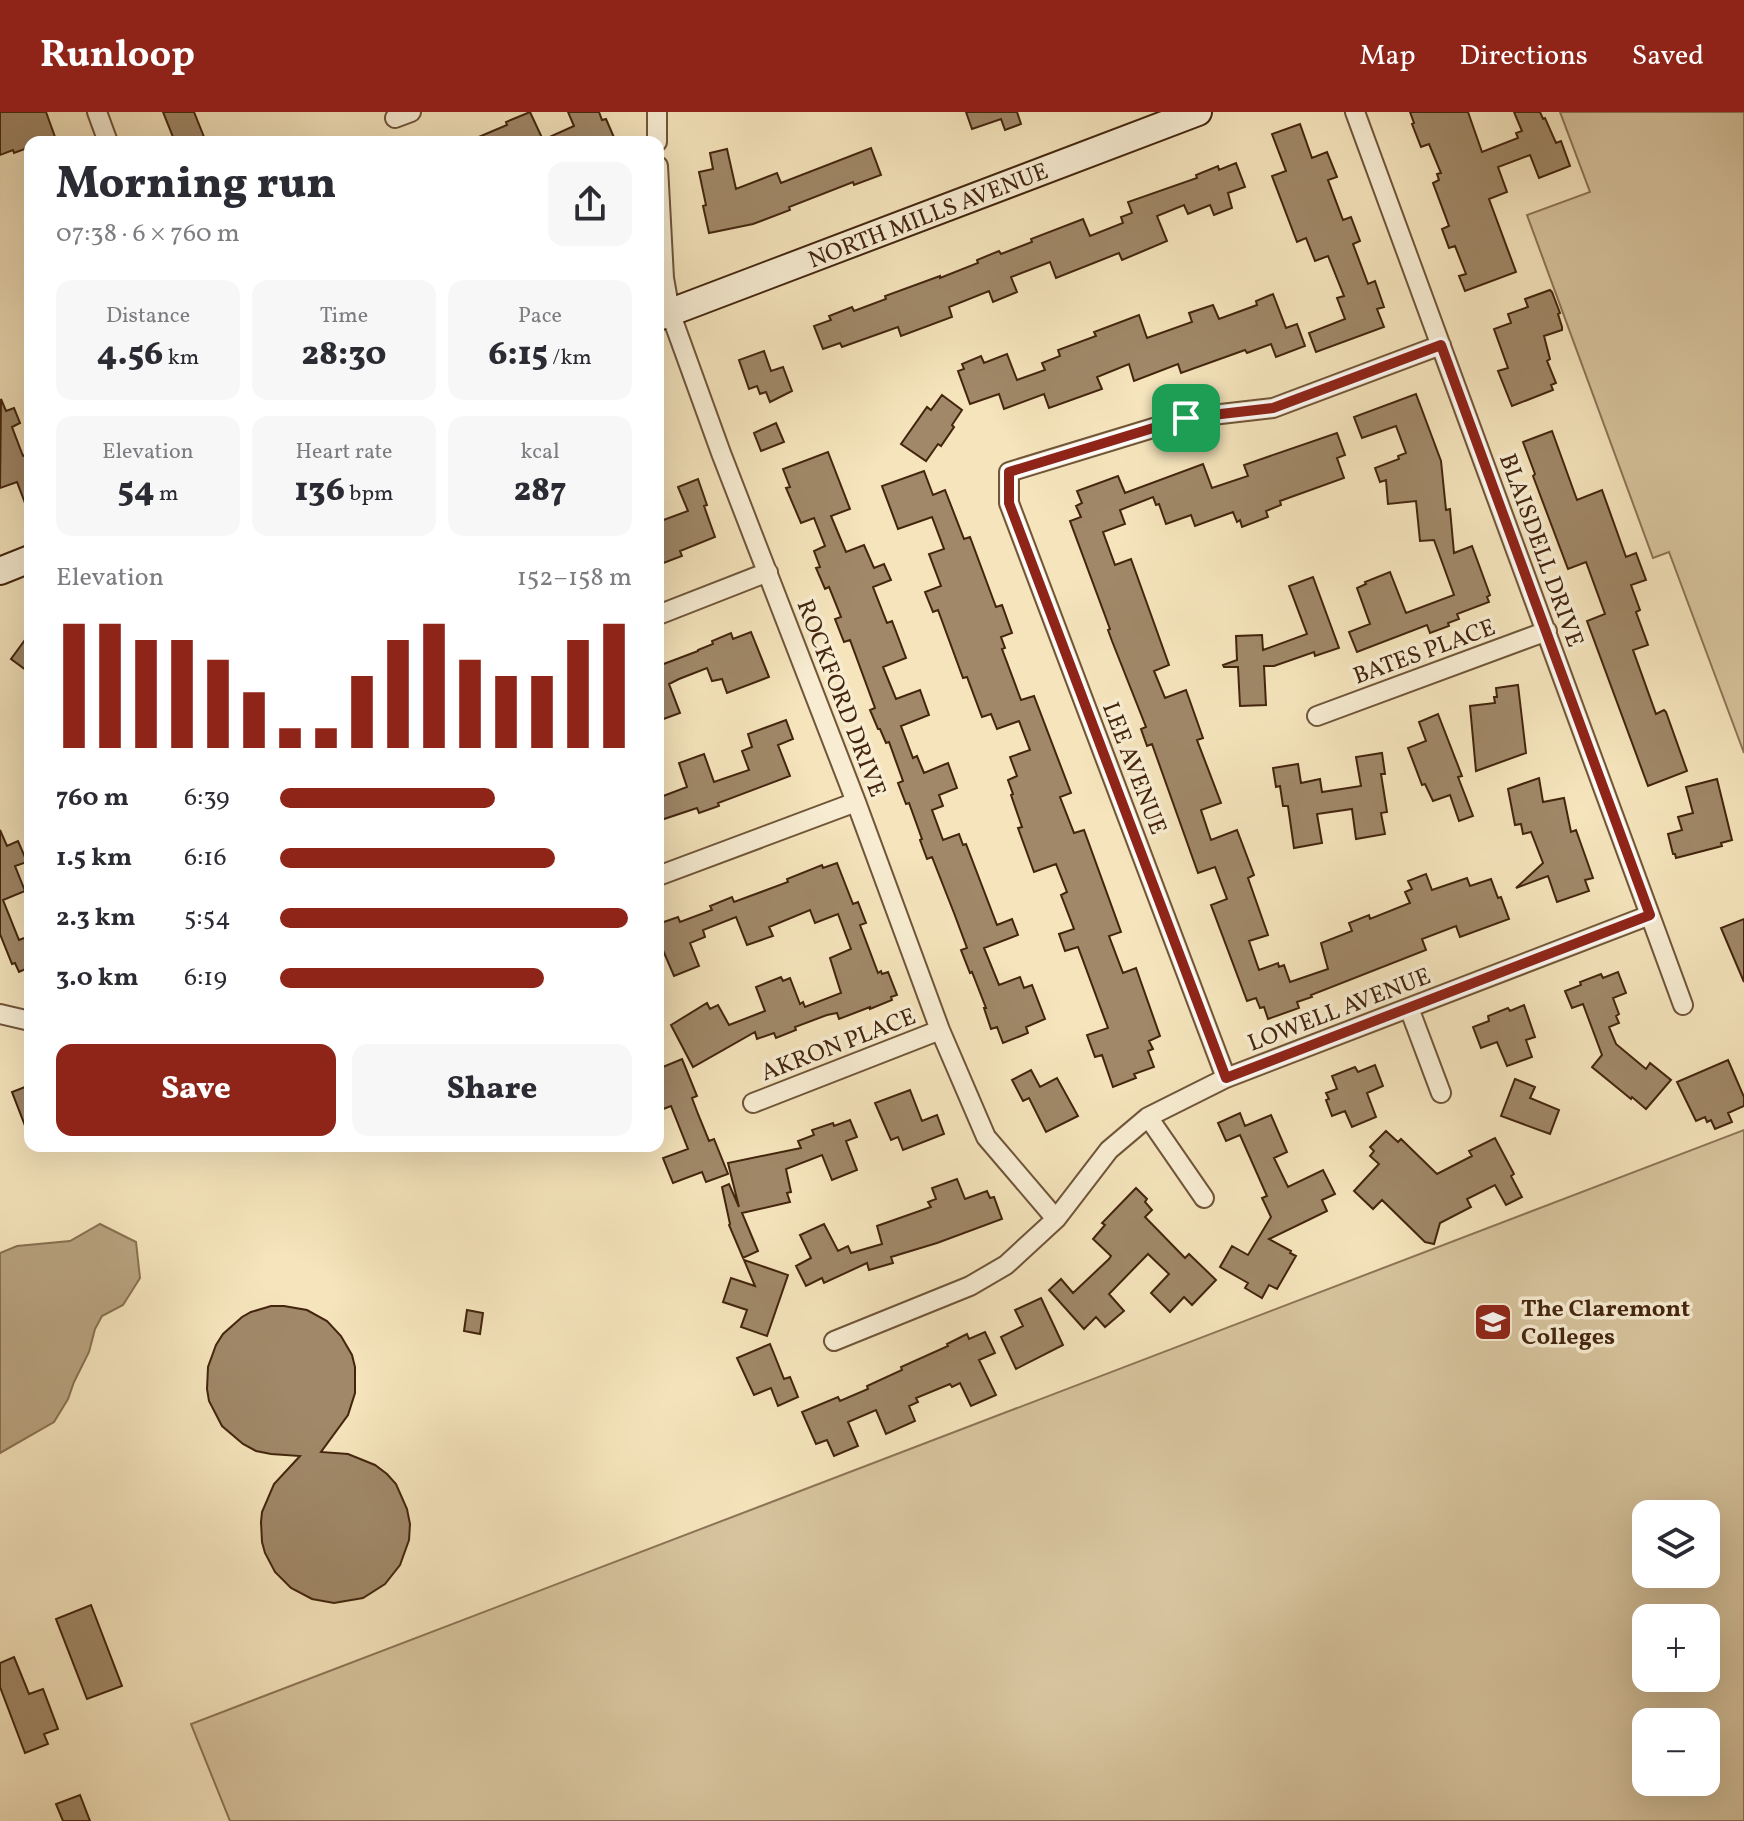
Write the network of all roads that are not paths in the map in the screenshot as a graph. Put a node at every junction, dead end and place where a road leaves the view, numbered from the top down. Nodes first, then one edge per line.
1 (97, 112) edge
2 (657, 112) edge
3 (1198, 112) edge
4 (1355, 112) edge
5 (106, 136) edge
6 (657, 136) edge
7 (664, 278) edge
8 (664, 315) edge
9 (1441, 345) junction
10 (24, 561) edge
11 (0, 571) edge
12 (768, 572) junction
13 (664, 613) edge
14 (1547, 631) junction
15 (1317, 716) dead end
16 (856, 802) junction
17 (664, 874) edge
18 (1650, 915) junction
19 (1683, 1005) dead end
20 (1409, 1008) junction
21 (1, 1015) edge
22 (24, 1020) edge
23 (940, 1030) junction
24 (1226, 1078) junction
25 (1441, 1093) dead end
26 (753, 1103) dead end
27 (1148, 1117) junction
28 (1204, 1198) dead end
29 (1056, 1219) junction
30 (834, 1341) dead end

1 - 5 street
2 - 6 street
3 - 8 main road, NORTH MILLS AVENUE
4 - 9 street, BLAISDELL DRIVE
7 - 8 street, ROCKFORD DRIVE
8 - 12 street, ROCKFORD DRIVE
9 - 14 street, BLAISDELL DRIVE
9 - 24 street, LEE AVENUE
10 - 11 main road
12 - 13 street
12 - 16 street, ROCKFORD DRIVE
14 - 15 street, BATES PLACE
14 - 18 street, BLAISDELL DRIVE
16 - 17 street
16 - 23 street, ROCKFORD DRIVE
18 - 19 street, BLAISDELL DRIVE
18 - 20 street, LOWELL AVENUE
20 - 24 street, LOWELL AVENUE
20 - 25 street
21 - 22 street
23 - 26 street, AKRON PLACE
23 - 29 street, ROCKFORD DRIVE
24 - 27 street, LOWELL AVENUE
27 - 28 street
27 - 29 street, LOWELL AVENUE
29 - 30 street, LOWELL AVENUE

